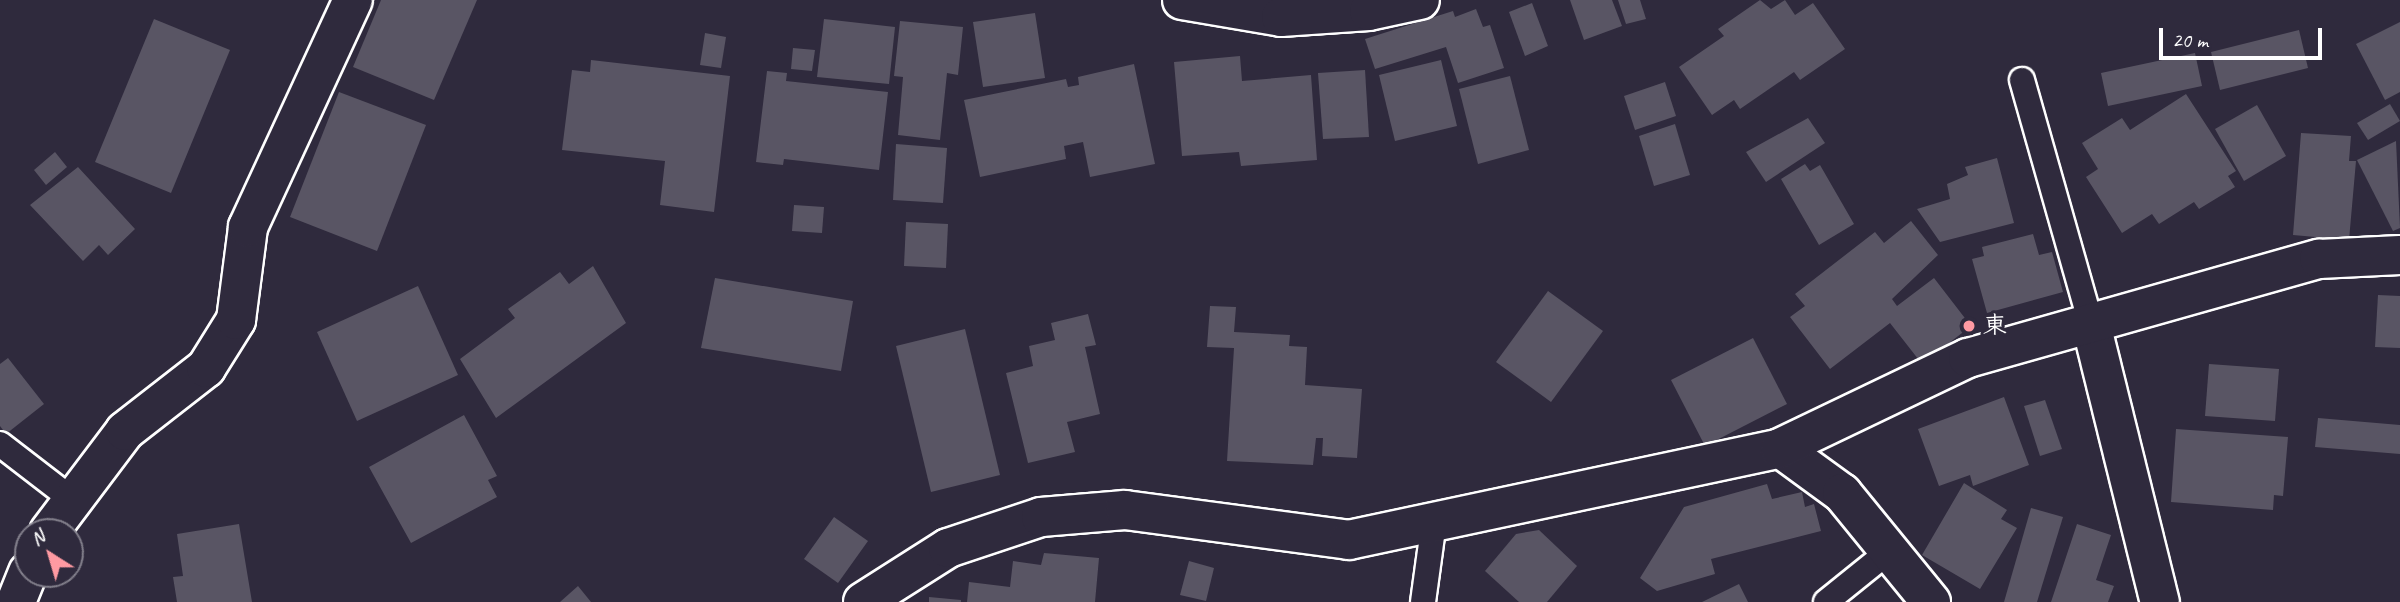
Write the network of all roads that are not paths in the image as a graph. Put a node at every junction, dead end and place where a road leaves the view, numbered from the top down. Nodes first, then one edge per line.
1 (353, 0) edge
2 (1182, 0) edge
3 (1420, 0) edge
4 (2022, 80) dead end
5 (2400, 255) edge
6 (2091, 324) junction
7 (0, 444) edge
8 (1780, 448) junction
9 (74, 501) junction
10 (60, 518) edge
11 (1434, 522) junction
12 (1888, 552) junction
13 (863, 602) edge
14 (1423, 602) edge
15 (1826, 602) edge
16 (1931, 602) edge
17 (2160, 602) edge

1 - 9 street
2 - 3 street
4 - 6 lane
5 - 6 street
6 - 8 street
6 - 17 street
7 - 9 lane
8 - 11 street
8 - 12 street
9 - 10 street
11 - 13 street
11 - 14 lane
12 - 15 lane
12 - 16 street

